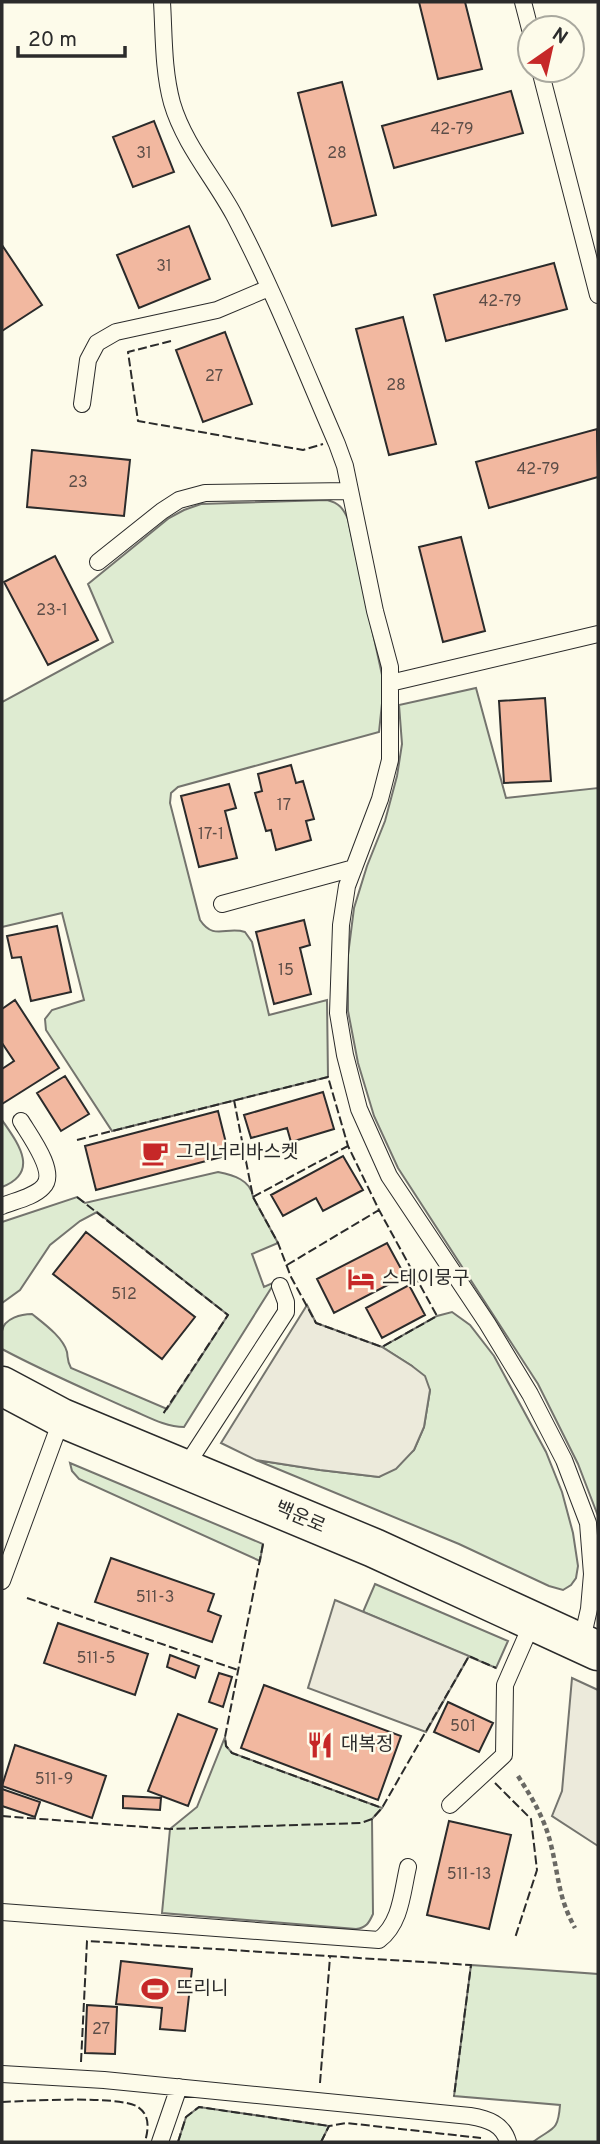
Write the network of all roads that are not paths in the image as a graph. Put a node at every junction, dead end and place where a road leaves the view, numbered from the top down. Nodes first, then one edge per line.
1 (162, 2) edge
2 (545, 84) edge
3 (269, 289) junction
4 (598, 295) edge
5 (82, 404) dead end
6 (350, 491) junction
7 (98, 562) dead end
8 (598, 634) edge
9 (390, 684) junction
10 (354, 869) junction
11 (222, 904) dead end
12 (21, 1121) dead end
13 (2, 1206) edge
14 (280, 1286) dead end
15 (2, 1386) edge
16 (62, 1418) junction
17 (184, 1469) junction
18 (2, 1581) edge
19 (533, 1621) junction
20 (590, 1648) edge
21 (450, 1805) dead end
22 (408, 1867) dead end
23 (2, 1912) edge
24 (2, 2074) edge
25 (179, 2087) junction
26 (160, 2142) edge
27 (508, 2142) edge

1 - 3 lane
2 - 4 lane
3 - 5 lane
3 - 6 lane
6 - 7 lane
6 - 9 lane
8 - 9 lane
9 - 10 lane
10 - 11 lane
10 - 20 lane
12 - 13 lane
14 - 17 lane
15 - 16 street, 백운로
16 - 17 street, 백운로
16 - 18 lane
17 - 19 street, 백운로
19 - 20 street, 백운로
19 - 21 lane
22 - 23 lane
24 - 25 lane
25 - 26 lane
25 - 27 lane

